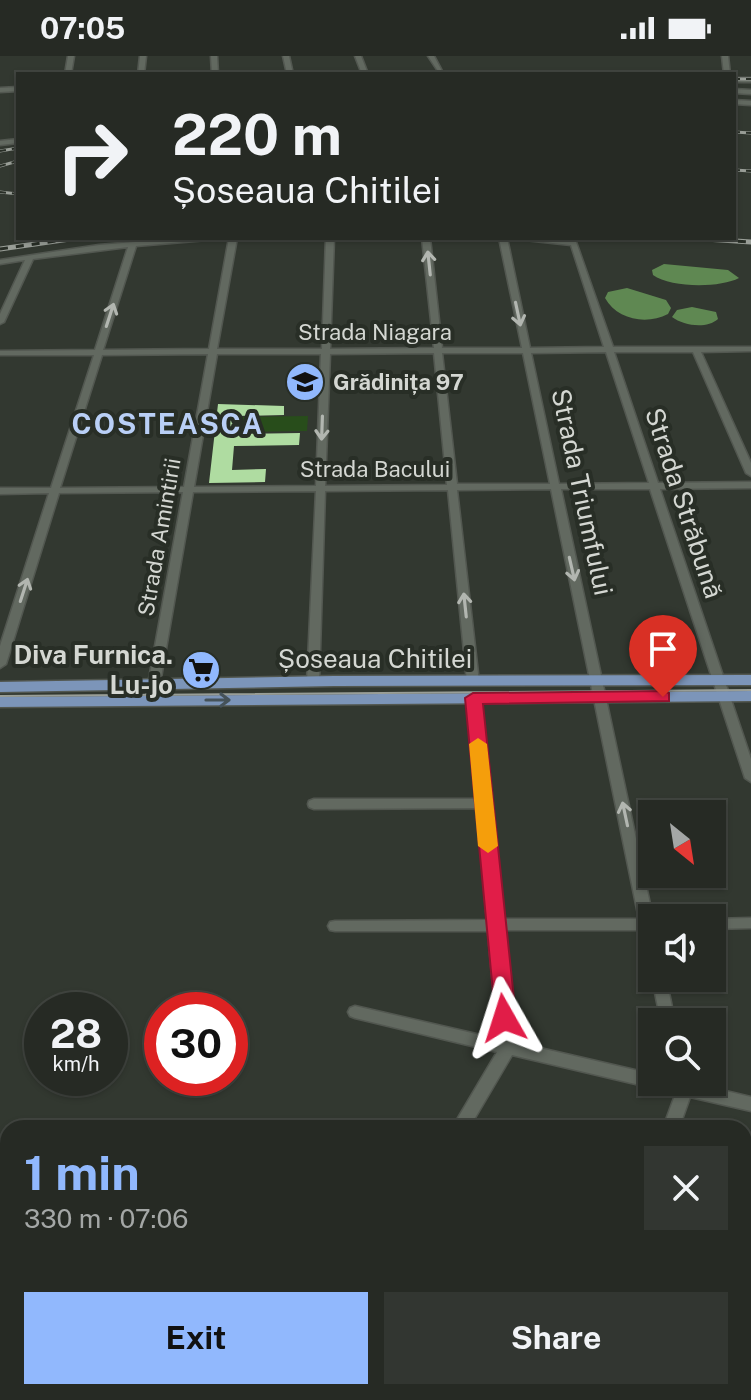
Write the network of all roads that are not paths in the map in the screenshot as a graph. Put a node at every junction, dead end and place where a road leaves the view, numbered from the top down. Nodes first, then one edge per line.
1 (177, 240) edge
2 (233, 240) edge
3 (330, 240) edge
4 (426, 240) edge
5 (503, 240) edge
6 (545, 240) edge
7 (133, 243) junction
8 (30, 257) junction
9 (0, 262) edge
10 (0, 322) edge
11 (525, 349) junction
12 (610, 349) junction
13 (696, 349) junction
14 (751, 349) edge
15 (325, 350) junction
16 (438, 350) junction
17 (212, 351) junction
18 (98, 352) junction
19 (0, 353) edge
20 (751, 473) edge
21 (751, 485) edge
22 (657, 486) junction
23 (554, 487) junction
24 (453, 489) junction
25 (56, 490) junction
26 (188, 490) junction
27 (319, 490) junction
28 (0, 491) edge
29 (0, 664) edge
30 (751, 680) edge
31 (313, 682) junction
32 (0, 687) edge
33 (722, 688) junction
34 (599, 689) junction
35 (473, 690) junction
36 (153, 693) junction
37 (751, 696) edge
38 (0, 702) edge
39 (751, 778) edge
40 (484, 803) junction
41 (314, 804) dead end
42 (646, 904) edge
43 (751, 923) edge
44 (495, 924) junction
45 (638, 924) edge
46 (726, 924) edge
47 (335, 926) dead end
48 (355, 1012) dead end
49 (507, 1049) junction
50 (638, 1079) edge
51 (680, 1096) edge
52 (722, 1096) edge
53 (751, 1104) edge
54 (465, 1120) edge
55 (674, 1120) edge

1 - 7 street
2 - 17 street, Strada Amintirii
3 - 15 street
16 -> 4 street
5 -> 11 street, Strada Triumfului
6 - 12 street, Strada Străbună
7 - 8 street
18 -> 7 street
8 - 9 street
8 - 10 street
11 - 12 street, Strada Niagara
11 - 16 street, Strada Niagara
11 - 23 street, Strada Triumfului
12 - 13 street, Strada Niagara
12 - 22 street, Strada Străbună
13 - 14 street, Strada Niagara
13 - 20 street
15 - 16 street, Strada Niagara
15 - 17 street, Strada Niagara
15 -> 27 street
16 - 24 street
17 - 18 street, Strada Niagara
17 - 26 street, Strada Amintirii
18 - 19 street, Strada Niagara
18 - 25 street
21 - 22 street, Strada Bacului
22 - 23 street, Strada Bacului
22 - 33 street, Strada Străbună
23 - 24 street, Strada Bacului
23 -> 34 street, Strada Triumfului
24 - 27 street, Strada Bacului
35 -> 24 street
25 - 26 street, Strada Bacului
25 - 28 street, Strada Bacului
29 -> 25 street
26 - 27 street, Strada Bacului
26 - 36 street, Strada Amintirii
27 - 31 street
30 - 33 main road, Șoseaua Chitilei
31 - 35 main road, Șoseaua Chitilei
31 - 36 main road, Șoseaua Chitilei
32 - 36 main road, Șoseaua Chitilei
33 - 34 main road, Șoseaua Chitilei
33 - 37 main road, Șoseaua Chitilei
33 - 39 street, Strada Străbună
34 - 35 main road, Șoseaua Chitilei
42 -> 34 street, Strada Triumfului
36 -> 35 main road, Șoseaua Chitilei
35 - 40 street
36 - 38 main road, Șoseaua Chitilei
40 - 41 street
40 - 44 street
43 - 46 street
44 - 45 street
44 - 47 street
44 - 49 street
48 - 49 street
49 - 50 street
49 - 54 street
51 - 55 street
52 - 53 street

